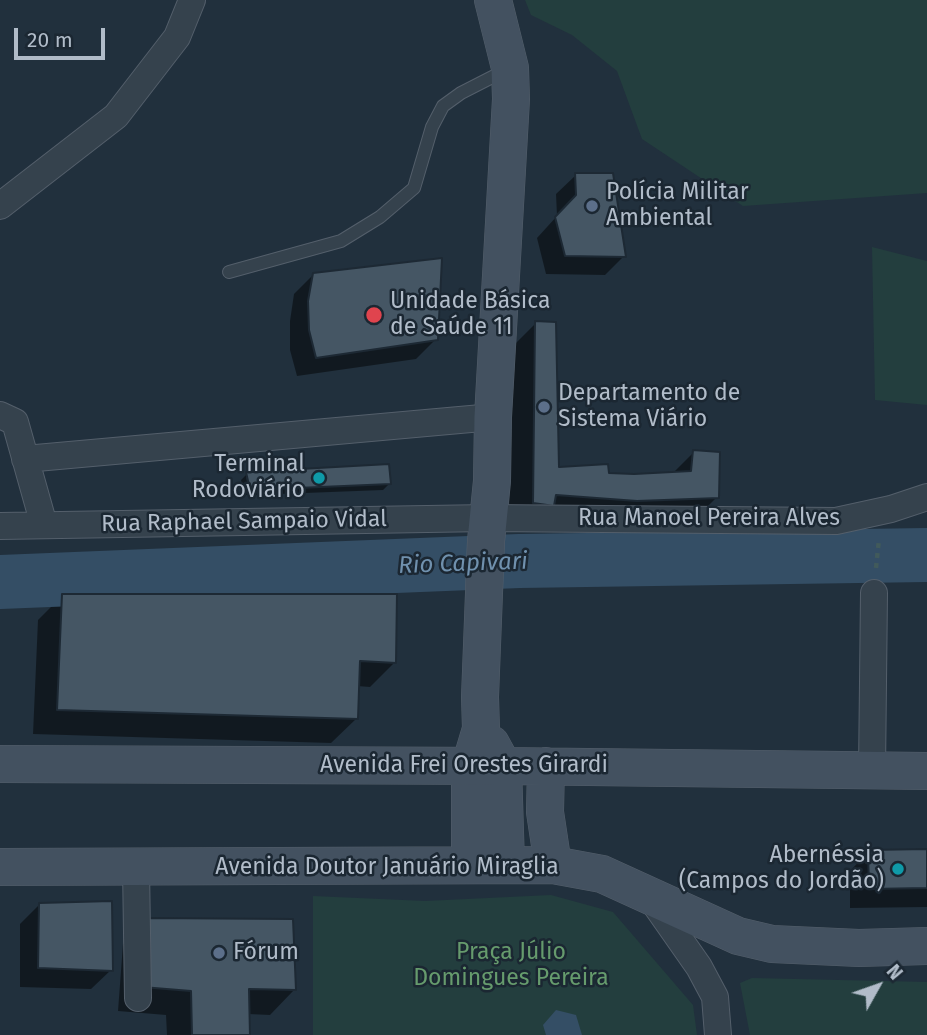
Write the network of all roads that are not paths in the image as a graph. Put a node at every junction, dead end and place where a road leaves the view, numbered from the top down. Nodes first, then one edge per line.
1 (192, 0) edge
2 (493, 0) edge
3 (510, 68) junction
4 (0, 206) edge
5 (229, 272) dead end
6 (0, 415) edge
7 (493, 417) junction
8 (25, 458) junction
9 (927, 497) edge
10 (44, 525) junction
11 (0, 526) edge
12 (487, 529) junction
13 (874, 593) dead end
14 (0, 764) edge
15 (487, 766) junction
16 (545, 766) junction
17 (872, 771) junction
18 (927, 771) edge
19 (470, 864) junction
20 (506, 864) junction
21 (553, 865) junction
22 (0, 867) edge
23 (136, 868) junction
24 (647, 893) junction
25 (927, 946) edge
26 (138, 998) dead end
27 (718, 1035) edge

1 - 4 street
2 - 3 main road
3 - 5 lane
3 - 7 main road
6 - 8 street
7 - 8 street
7 - 12 main road
8 - 10 street
9 - 12 street, Rua Manoel Pereira Alves
10 - 11 street, Rua Raphael Sampaio Vidal
10 - 12 street, Rua Raphael Sampaio Vidal
12 - 15 main road
13 - 17 street
14 - 15 main road, Avenida Frei Orestes Girardi
15 - 16 main road, Avenida Frei Orestes Girardi
15 - 19 main road
15 - 20 main road
16 - 17 main road, Avenida Frei Orestes Girardi
16 - 21 main road
17 - 18 main road, Avenida Frei Orestes Girardi
19 - 20 main road, Avenida Doutor Januário Miraglia
19 - 23 main road, Avenida Doutor Januário Miraglia
20 - 21 main road, Avenida Doutor Januário Miraglia
21 - 24 main road, Avenida Doutor Januário Miraglia
22 - 23 main road, Avenida Doutor Januário Miraglia
23 - 26 street
24 - 25 main road, Avenida Doutor Januário Miraglia
24 - 27 street

